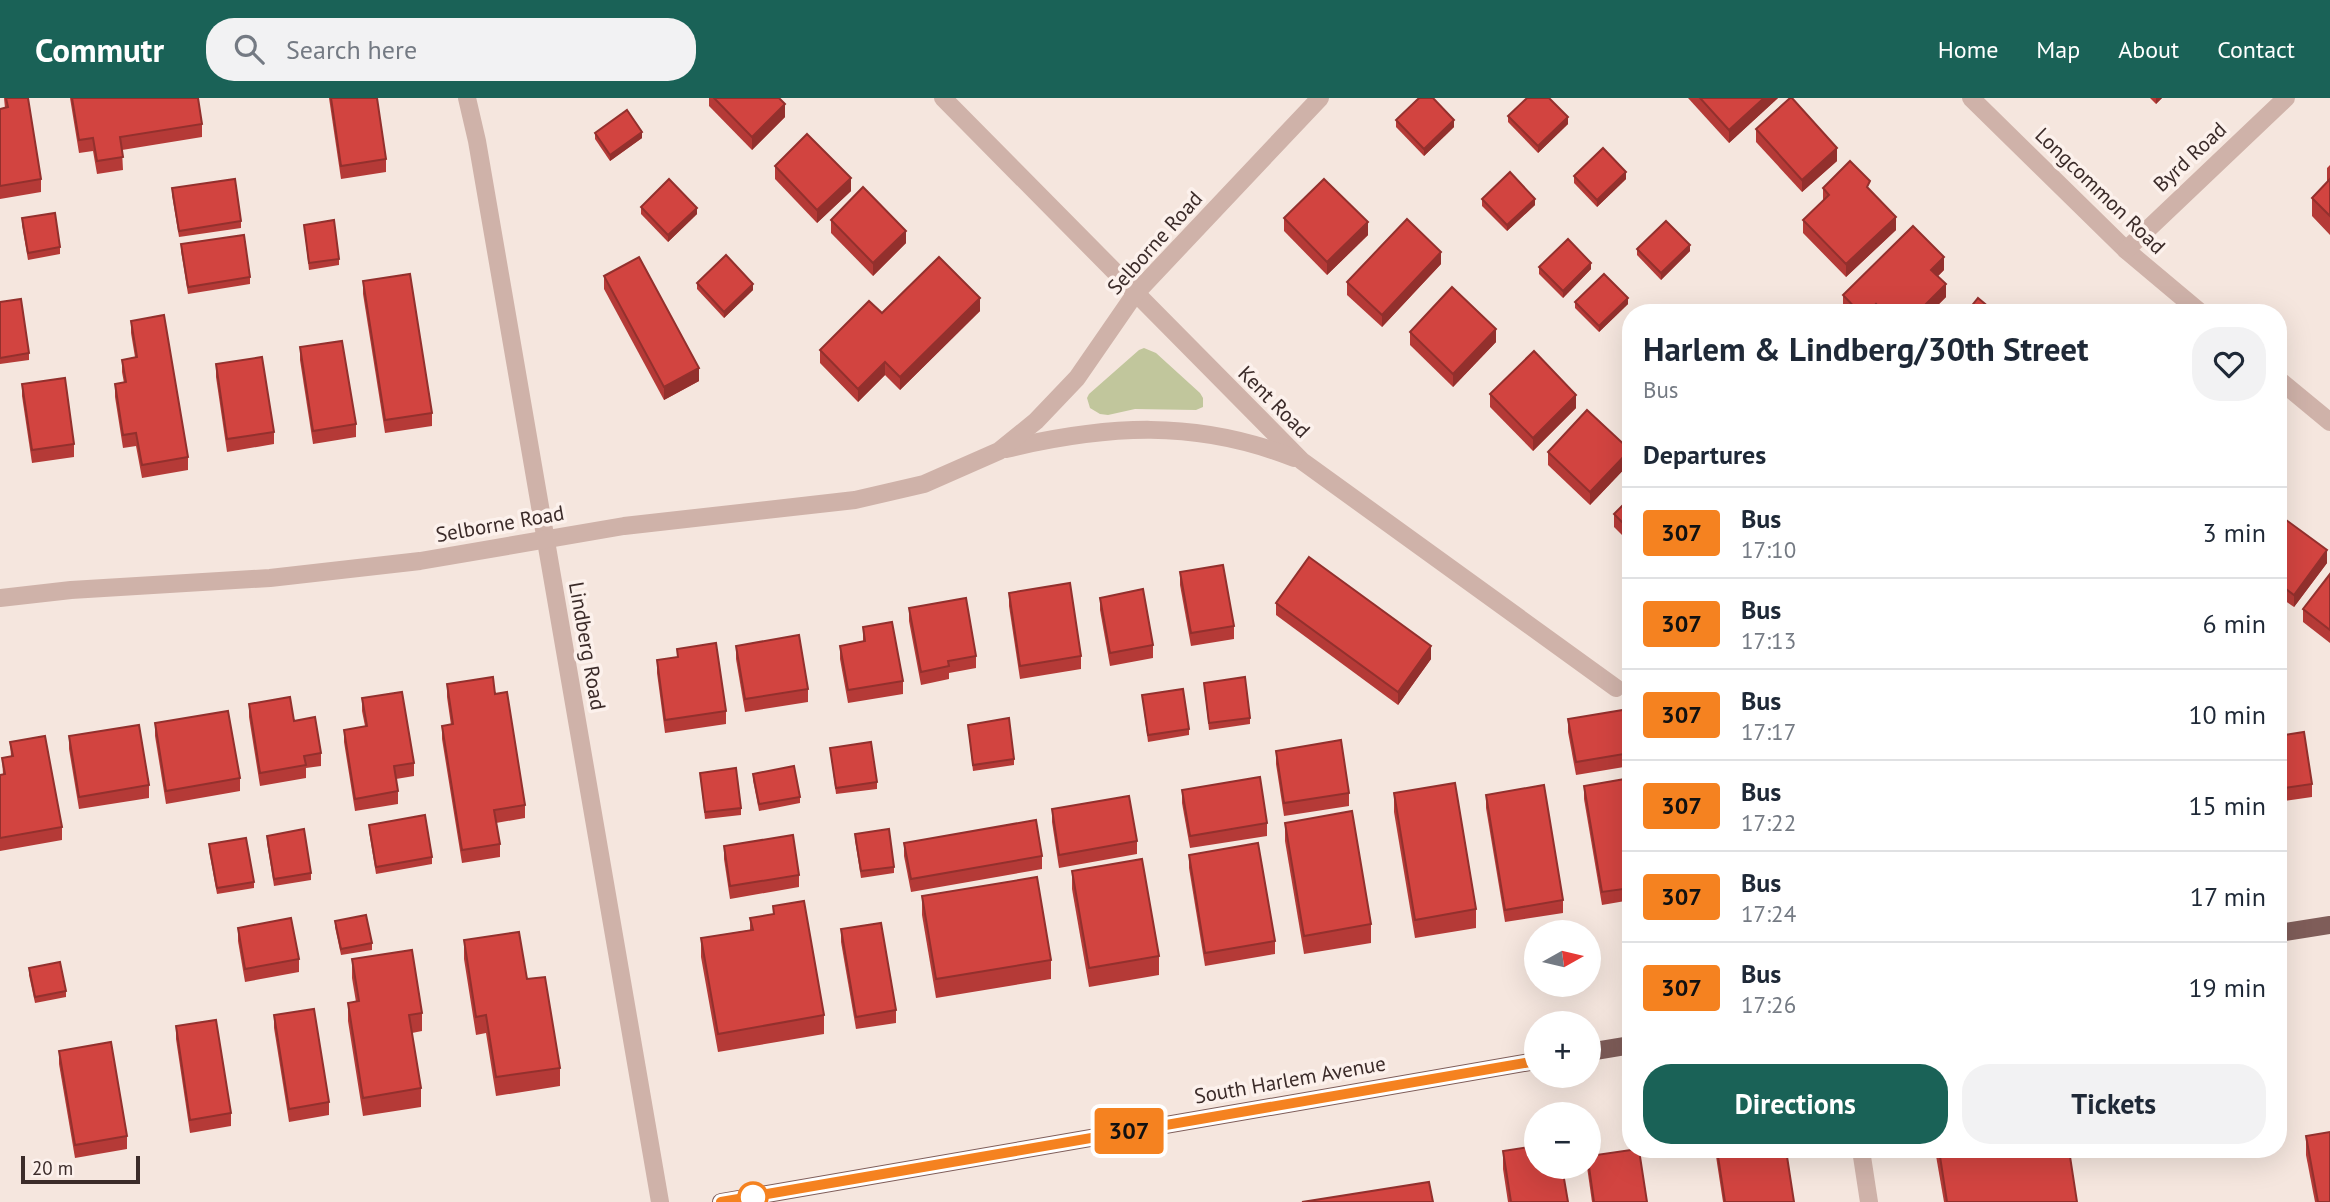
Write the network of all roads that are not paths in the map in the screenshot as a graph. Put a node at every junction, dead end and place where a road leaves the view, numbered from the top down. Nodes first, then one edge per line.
1 (467, 98) edge
2 (943, 98) edge
3 (1320, 98) edge
4 (1970, 98) edge
5 (2286, 98) edge
6 (2126, 250) junction
7 (1135, 294) junction
8 (2190, 304) edge
9 (2287, 386) edge
10 (2330, 422) edge
11 (999, 451) junction
12 (1302, 461) junction
13 (545, 539) junction
14 (0, 598) edge
15 (1616, 688) dead end
16 (2330, 925) edge
17 (2287, 932) edge
18 (1622, 1046) edge
19 (1601, 1050) edge
20 (1524, 1063) edge
21 (1862, 1158) edge
22 (660, 1202) edge
23 (721, 1202) edge
24 (1869, 1202) edge

1 - 13 street, Lindberg Road
2 - 7 street, Kent Road
3 - 7 street, Selborne Road
4 - 6 street, Longcommon Road
5 - 6 street, Byrd Road
6 - 8 street, Longcommon Road
7 - 11 street, Selborne Road
7 - 12 street, Kent Road
9 - 10 street
11 - 12 street, Selborne Road
11 - 13 street, Selborne Road
12 - 15 street, Kent Road
13 - 14 street, Selborne Road
13 - 22 street, Lindberg Road
16 - 17 main road
18 - 19 main road
20 - 23 main road, South Harlem Avenue
21 - 24 street

